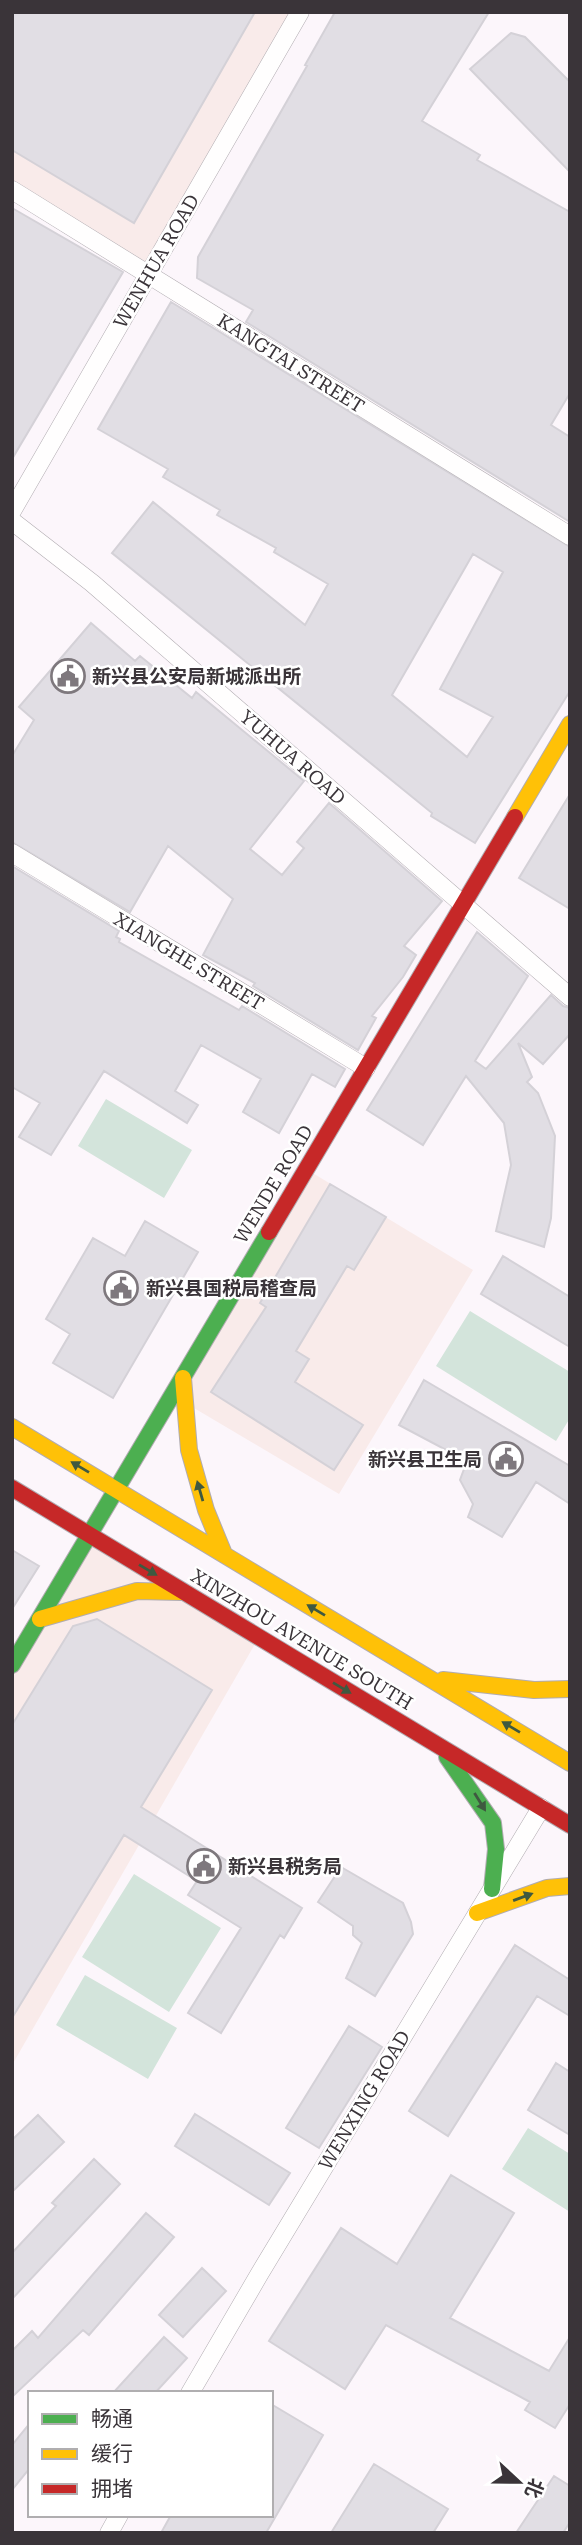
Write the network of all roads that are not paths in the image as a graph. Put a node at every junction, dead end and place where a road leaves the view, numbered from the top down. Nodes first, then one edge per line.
1 (300, 12) edge
2 (12, 190) edge
3 (148, 274) junction
4 (12, 511) edge
5 (12, 521) edge
6 (570, 536) edge
7 (570, 724) edge
8 (12, 853) edge
9 (463, 904) junction
10 (570, 997) edge
11 (366, 1068) junction
12 (183, 1378) junction
13 (12, 1427) edge
14 (12, 1488) edge
15 (116, 1489) junction
16 (89, 1535) junction
17 (224, 1554) junction
18 (184, 1592) junction
19 (40, 1619) junction
20 (12, 1665) edge
21 (430, 1678) junction
22 (570, 1689) edge
23 (440, 1747) junction
24 (569, 1761) edge
25 (541, 1808) junction
26 (570, 1825) edge
27 (570, 1886) edge
28 (492, 1889) junction
29 (477, 1913) junction
30 (191, 2391) edge
31 (118, 2517) edge
32 (109, 2533) edge

1 - 3 street, WENHUA ROAD
2 - 3 street, KANGTAI STREET
3 - 4 street, WENHUA ROAD
3 - 6 street, KANGTAI STREET
5 - 9 street, YUHUA ROAD
7 - 9 main road, WENDE ROAD
8 - 11 street, XIANGHE STREET
9 - 10 street, YUHUA ROAD
9 - 11 main road, WENDE ROAD
11 - 12 main road, WENDE ROAD
12 - 15 main road, WENDE ROAD
17 -> 12 main road
15 -> 13 main road, XINZHOU AVENUE SOUTH
14 - 16 main road, XINZHOU AVENUE SOUTH
15 - 16 main road, WENDE ROAD
15 - 17 main road, XINZHOU AVENUE SOUTH
16 -> 18 main road, XINZHOU AVENUE SOUTH
16 - 19 main road, WENDE ROAD
21 -> 17 main road, XINZHOU AVENUE SOUTH
18 - 19 main road
18 -> 23 main road, XINZHOU AVENUE SOUTH
19 - 20 main road, WENDE ROAD
21 - 22 main road
24 -> 21 main road, XINZHOU AVENUE SOUTH
23 - 25 main road, XINZHOU AVENUE SOUTH
23 -> 28 main road
25 - 26 main road, XINZHOU AVENUE SOUTH
25 - 28 street, WENXING ROAD
29 -> 27 main road
28 - 29 street, WENXING ROAD
29 - 30 street, WENXING ROAD
31 - 32 street

